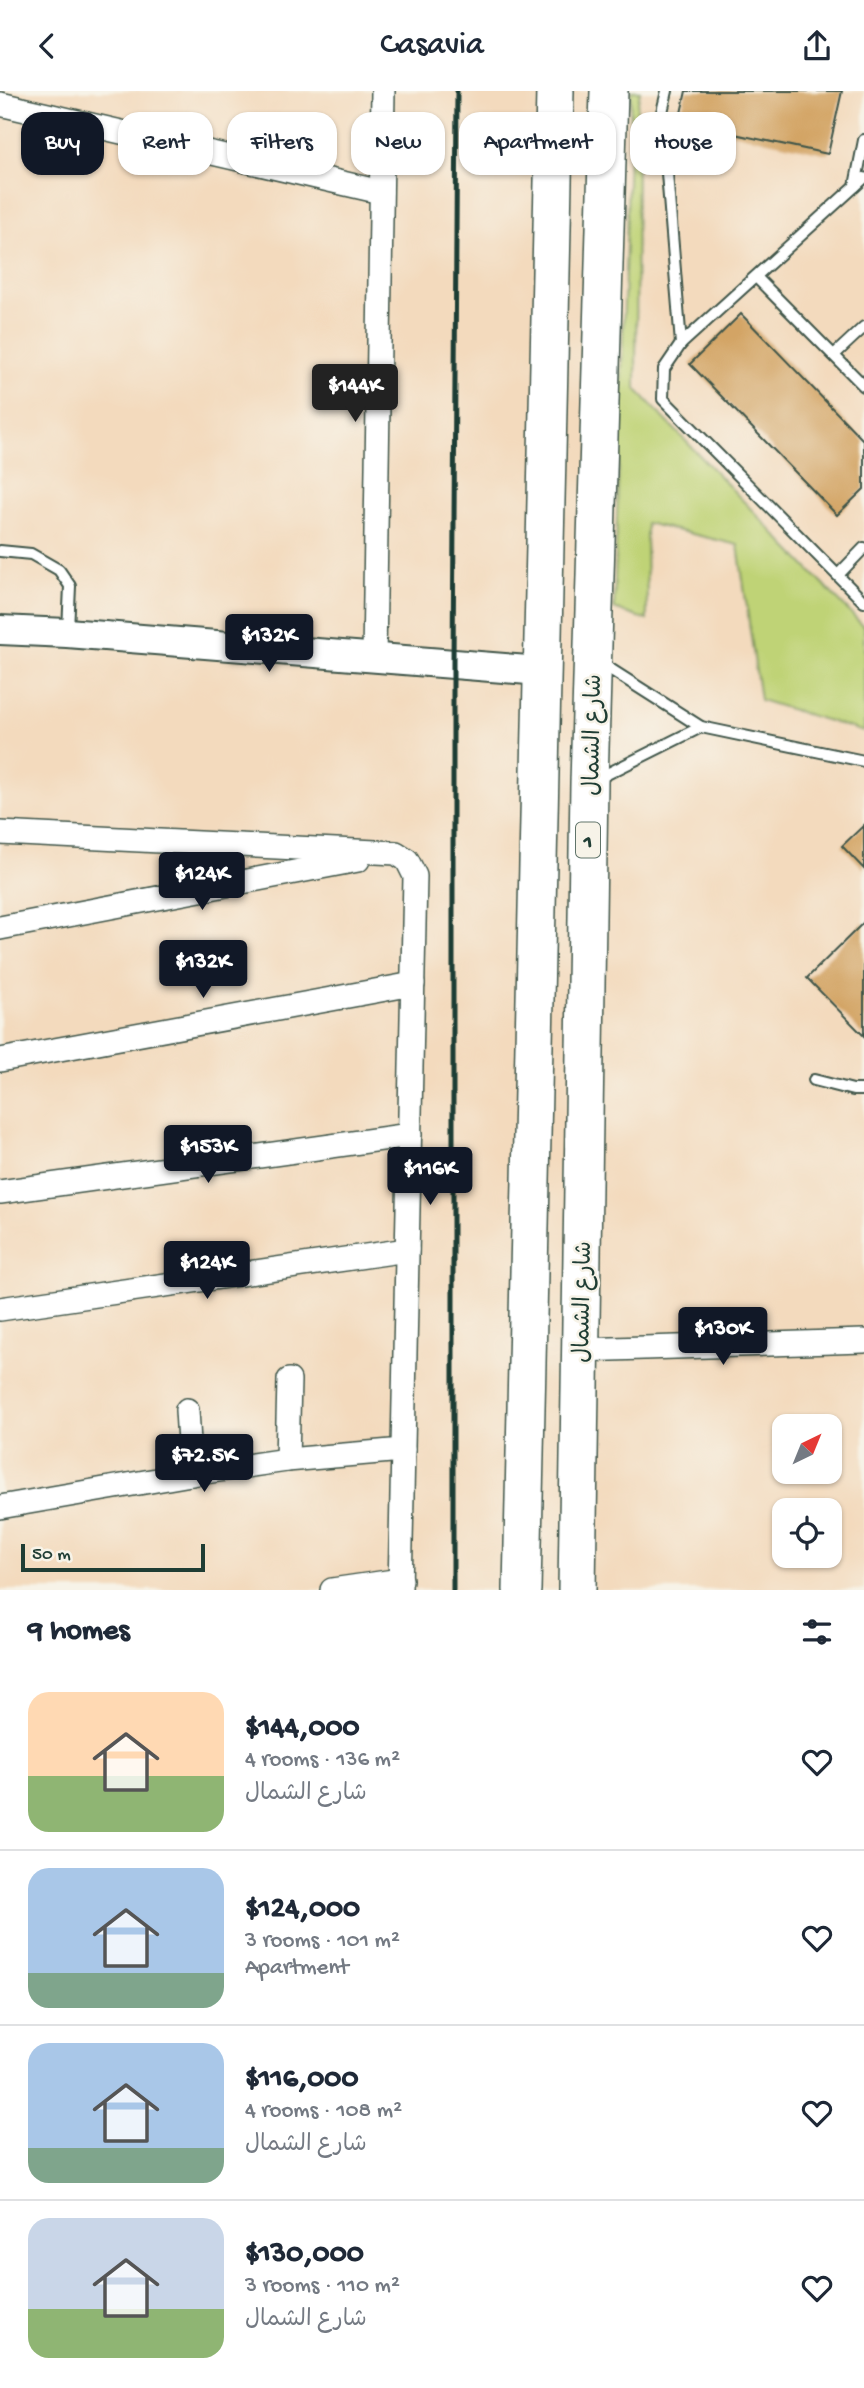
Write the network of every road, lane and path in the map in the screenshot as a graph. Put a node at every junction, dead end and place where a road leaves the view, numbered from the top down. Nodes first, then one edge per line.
1 (383, 91) edge
2 (555, 91) edge
3 (609, 91) edge
4 (667, 91) edge
5 (0, 104) edge
6 (864, 140) edge
7 (864, 178) edge
8 (855, 186) junction
9 (381, 192) junction
10 (756, 277) junction
11 (864, 327) edge
12 (681, 344) junction
13 (834, 355) junction
14 (864, 386) edge
15 (864, 548) edge
16 (0, 551) edge
17 (838, 575) junction
18 (864, 602) edge
19 (0, 630) edge
20 (67, 633) junction
21 (374, 657) junction
22 (592, 658) junction
23 (541, 671) junction
24 (701, 727) junction
25 (864, 761) edge
26 (589, 783) junction
27 (0, 833) edge
28 (396, 853) junction
29 (0, 928) edge
30 (413, 984) junction
31 (0, 1060) edge
32 (814, 1080) dead end
33 (864, 1090) edge
34 (410, 1135) junction
35 (0, 1192) edge
36 (407, 1250) junction
37 (0, 1309) edge
38 (864, 1341) edge
39 (580, 1350) junction
40 (289, 1380) dead end
41 (187, 1410) dead end
42 (404, 1450) junction
43 (287, 1460) junction
44 (191, 1474) junction
45 (0, 1507) edge
46 (525, 1579) edge
47 (400, 1585) edge
48 (332, 1590) edge
49 (577, 1590) edge

1 - 9 street
2 - 23 highway
3 - 22 highway, شارع الشمال / 1
4 - 12 lane
5 - 9 street
6 - 8 lane
7 - 8 lane
8 - 10 lane
9 - 21 street
10 - 12 lane
10 - 13 lane
11 - 13 lane
12 - 17 lane
13 - 14 lane
15 - 17 lane
16 - 20 lane
17 - 18 lane
19 - 20 street
20 - 21 street
21 - 23 street
22 - 24 lane
22 - 26 highway, شارع الشمال / 1
23 - 46 highway
24 - 25 lane
24 - 26 lane
26 - 39 highway, شارع الشمال / 1
27 - 28 street
28 - 29 street
28 - 30 street
30 - 31 street
30 - 34 street
32 - 33 lane
34 - 35 street
34 - 36 street
36 - 37 street
36 - 42 street
38 - 39 street
39 - 49 highway, شارع الشمال / 1
40 - 43 street
41 - 44 street
42 - 43 street
42 - 47 street
43 - 44 street
44 - 45 street
47 - 48 street

